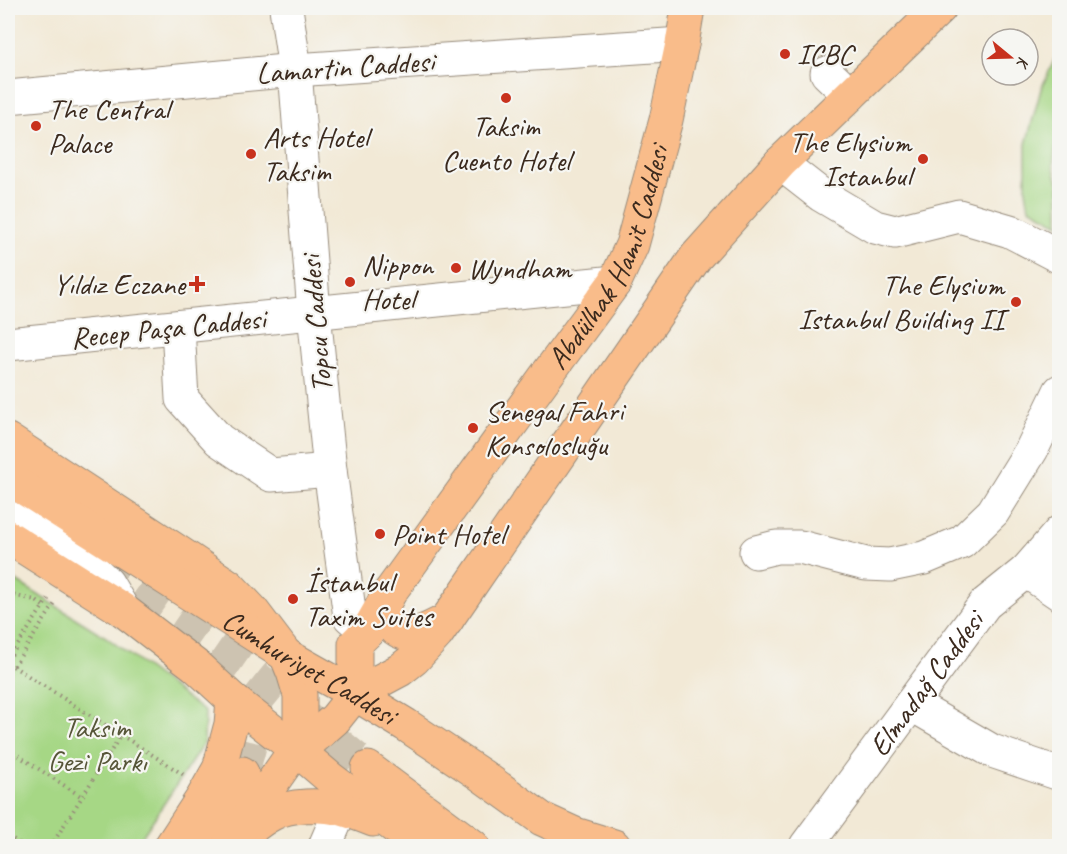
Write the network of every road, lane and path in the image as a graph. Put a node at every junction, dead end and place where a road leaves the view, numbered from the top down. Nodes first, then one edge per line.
1 (286, 8) edge
2 (688, 8) edge
3 (940, 8) edge
4 (682, 44) junction
5 (295, 70) junction
6 (8, 97) edge
7 (780, 163) junction
8 (1059, 257) edge
9 (615, 282) junction
10 (314, 313) junction
11 (178, 327) junction
12 (8, 344) edge
13 (1059, 391) edge
14 (8, 440) edge
15 (330, 470) junction
16 (8, 478) edge
17 (8, 517) edge
18 (1059, 532) edge
19 (8, 537) edge
20 (8, 552) edge
21 (756, 552) dead end
22 (1026, 572) junction
23 (390, 592) junction
24 (8, 594) edge
25 (51, 594) dead end
26 (1059, 594) edge
27 (59, 598) dead end
28 (43, 606) junction
29 (123, 610) junction
30 (447, 620) junction
31 (367, 632) junction
32 (286, 655) junction
33 (8, 661) edge
34 (14, 666) junction
35 (355, 694) junction
36 (233, 700) junction
37 (911, 704) junction
38 (121, 735) junction
39 (8, 749) edge
40 (297, 750) junction
41 (368, 768) tunnel mouth
42 (242, 773) tunnel mouth
43 (1059, 774) edge
44 (187, 778) dead end
45 (82, 796) junction
46 (341, 809) junction
47 (395, 827) junction
48 (8, 836) edge
49 (24, 846) edge
50 (51, 846) edge
51 (171, 846) edge
52 (196, 846) edge
53 (228, 846) edge
54 (325, 846) edge
55 (425, 846) edge
56 (473, 846) edge
57 (614, 846) edge
58 (806, 846) edge

1 - 5 street, Topcu Caddesi
2 - 4 main road, Abdülhak Hamit Caddesi
3 - 7 main road
4 - 5 street, Lamartin Caddesi
4 - 9 main road, Abdülhak Hamit Caddesi
5 - 6 street, Lamartin Caddesi
5 - 10 street, Topcu Caddesi
7 - 8 street
7 - 30 main road
9 - 10 street, Recep Paşa Caddesi
9 - 23 main road, Abdülhak Hamit Caddesi
10 - 11 street, Recep Paşa Caddesi
10 - 15 street, Topcu Caddesi
11 - 12 street, Recep Paşa Caddesi
11 - 15 street
13 - 21 street
14 - 32 main road
15 - 31 street, Topcu Caddesi
16 - 32 main road, Cumhuriyet Caddesi
17 - 29 street
18 - 22 street, Elmadağ Caddesi
19 - 29 main road
20 - 29 street
22 - 26 street
22 - 37 street, Elmadağ Caddesi
23 - 30 main road
23 - 31 main road, Abdülhak Hamit Caddesi
24 - 28 path
25 - 28 path
27 - 34 path
28 - 33 path
29 - 36 main road
30 - 35 main road
31 - 35 main road, Abdülhak Hamit Caddesi
32 - 35 main road, Cumhuriyet Caddesi
32 - 40 main road
33 - 34 path
34 - 38 path
35 - 40 main road
35 - 57 main road, Cumhuriyet Caddesi
36 - 40 main road
36 - 51 main road
37 - 43 street
37 - 58 street, Elmadağ Caddesi
38 - 44 path
38 - 45 path
39 - 45 path
40 - 47 main road
40 - 53 main road
41 - 56 main road, Cumhuriyet Caddesi
42 - 52 main road
45 - 50 path
46 - 47 main road
46 - 53 main road
46 - 54 street
47 - 55 main road
48 - 49 path

